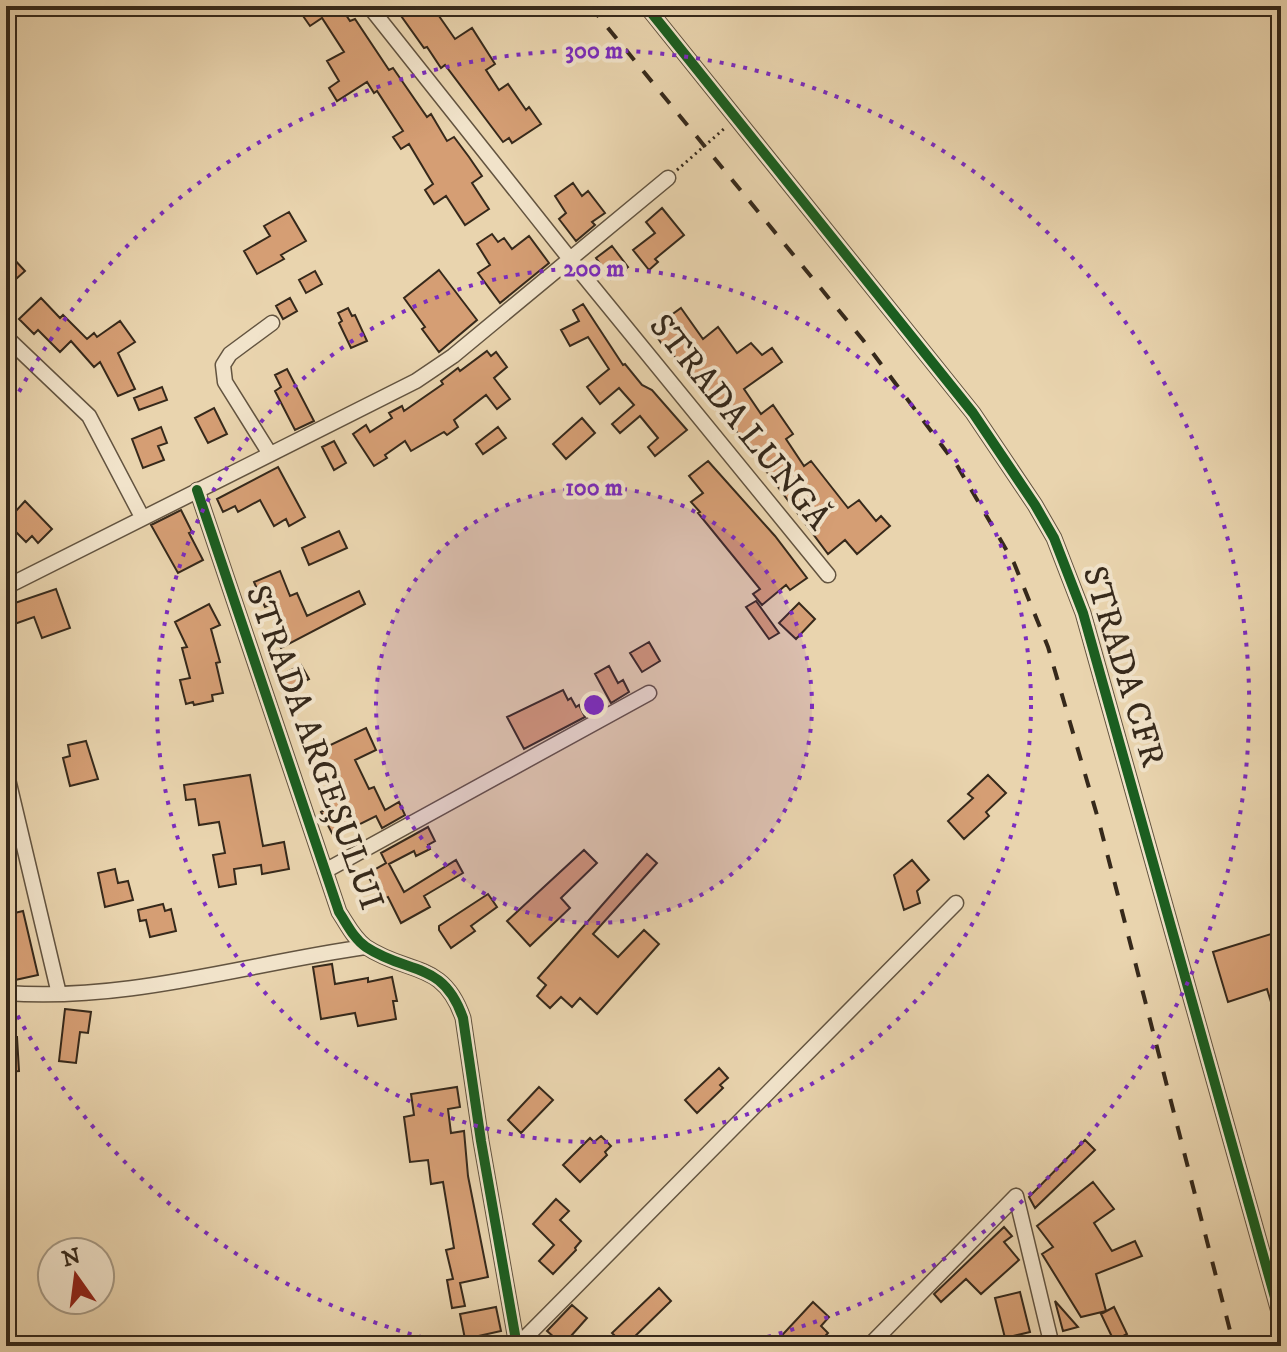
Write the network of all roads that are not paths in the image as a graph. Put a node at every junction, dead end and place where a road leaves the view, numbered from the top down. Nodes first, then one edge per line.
1 (369, 6) edge
2 (646, 6) edge
3 (783, 6) edge
4 (804, 7) edge
5 (668, 178) road end
6 (570, 259) junction
7 (272, 323) dead end
8 (6, 337) edge
9 (270, 454) junction
10 (197, 490) junction
11 (142, 517) junction
12 (828, 575) dead end
13 (6, 587) edge
14 (649, 693) dead end
15 (7, 775) edge
16 (325, 871) junction
17 (956, 903) dead end
18 (365, 947) junction
19 (6, 993) edge
20 (59, 994) junction
21 (1281, 1319) edge
22 (517, 1346) edge
23 (869, 1346) edge
24 (1052, 1346) edge

1 - 6 street, STRADA LUNGĂ
2 - 21 street, STRADA CFR
3 - 4 lane
5 - 6 street
6 - 9 street
6 - 12 street, STRADA LUNGĂ
7 - 9 street
8 - 11 street
9 - 10 street
10 - 11 street
10 - 16 street, STRADA ARGEȘULUI
11 - 13 street
14 - 16 street
15 - 20 street
16 - 18 street, STRADA ARGEȘULUI
17 - 22 street
18 - 20 street, STRADA ARGEȘULUI
18 - 22 street, STRADA ARGEȘULUI
19 - 20 street, STRADA ARGEȘULUI
23 - 24 street

